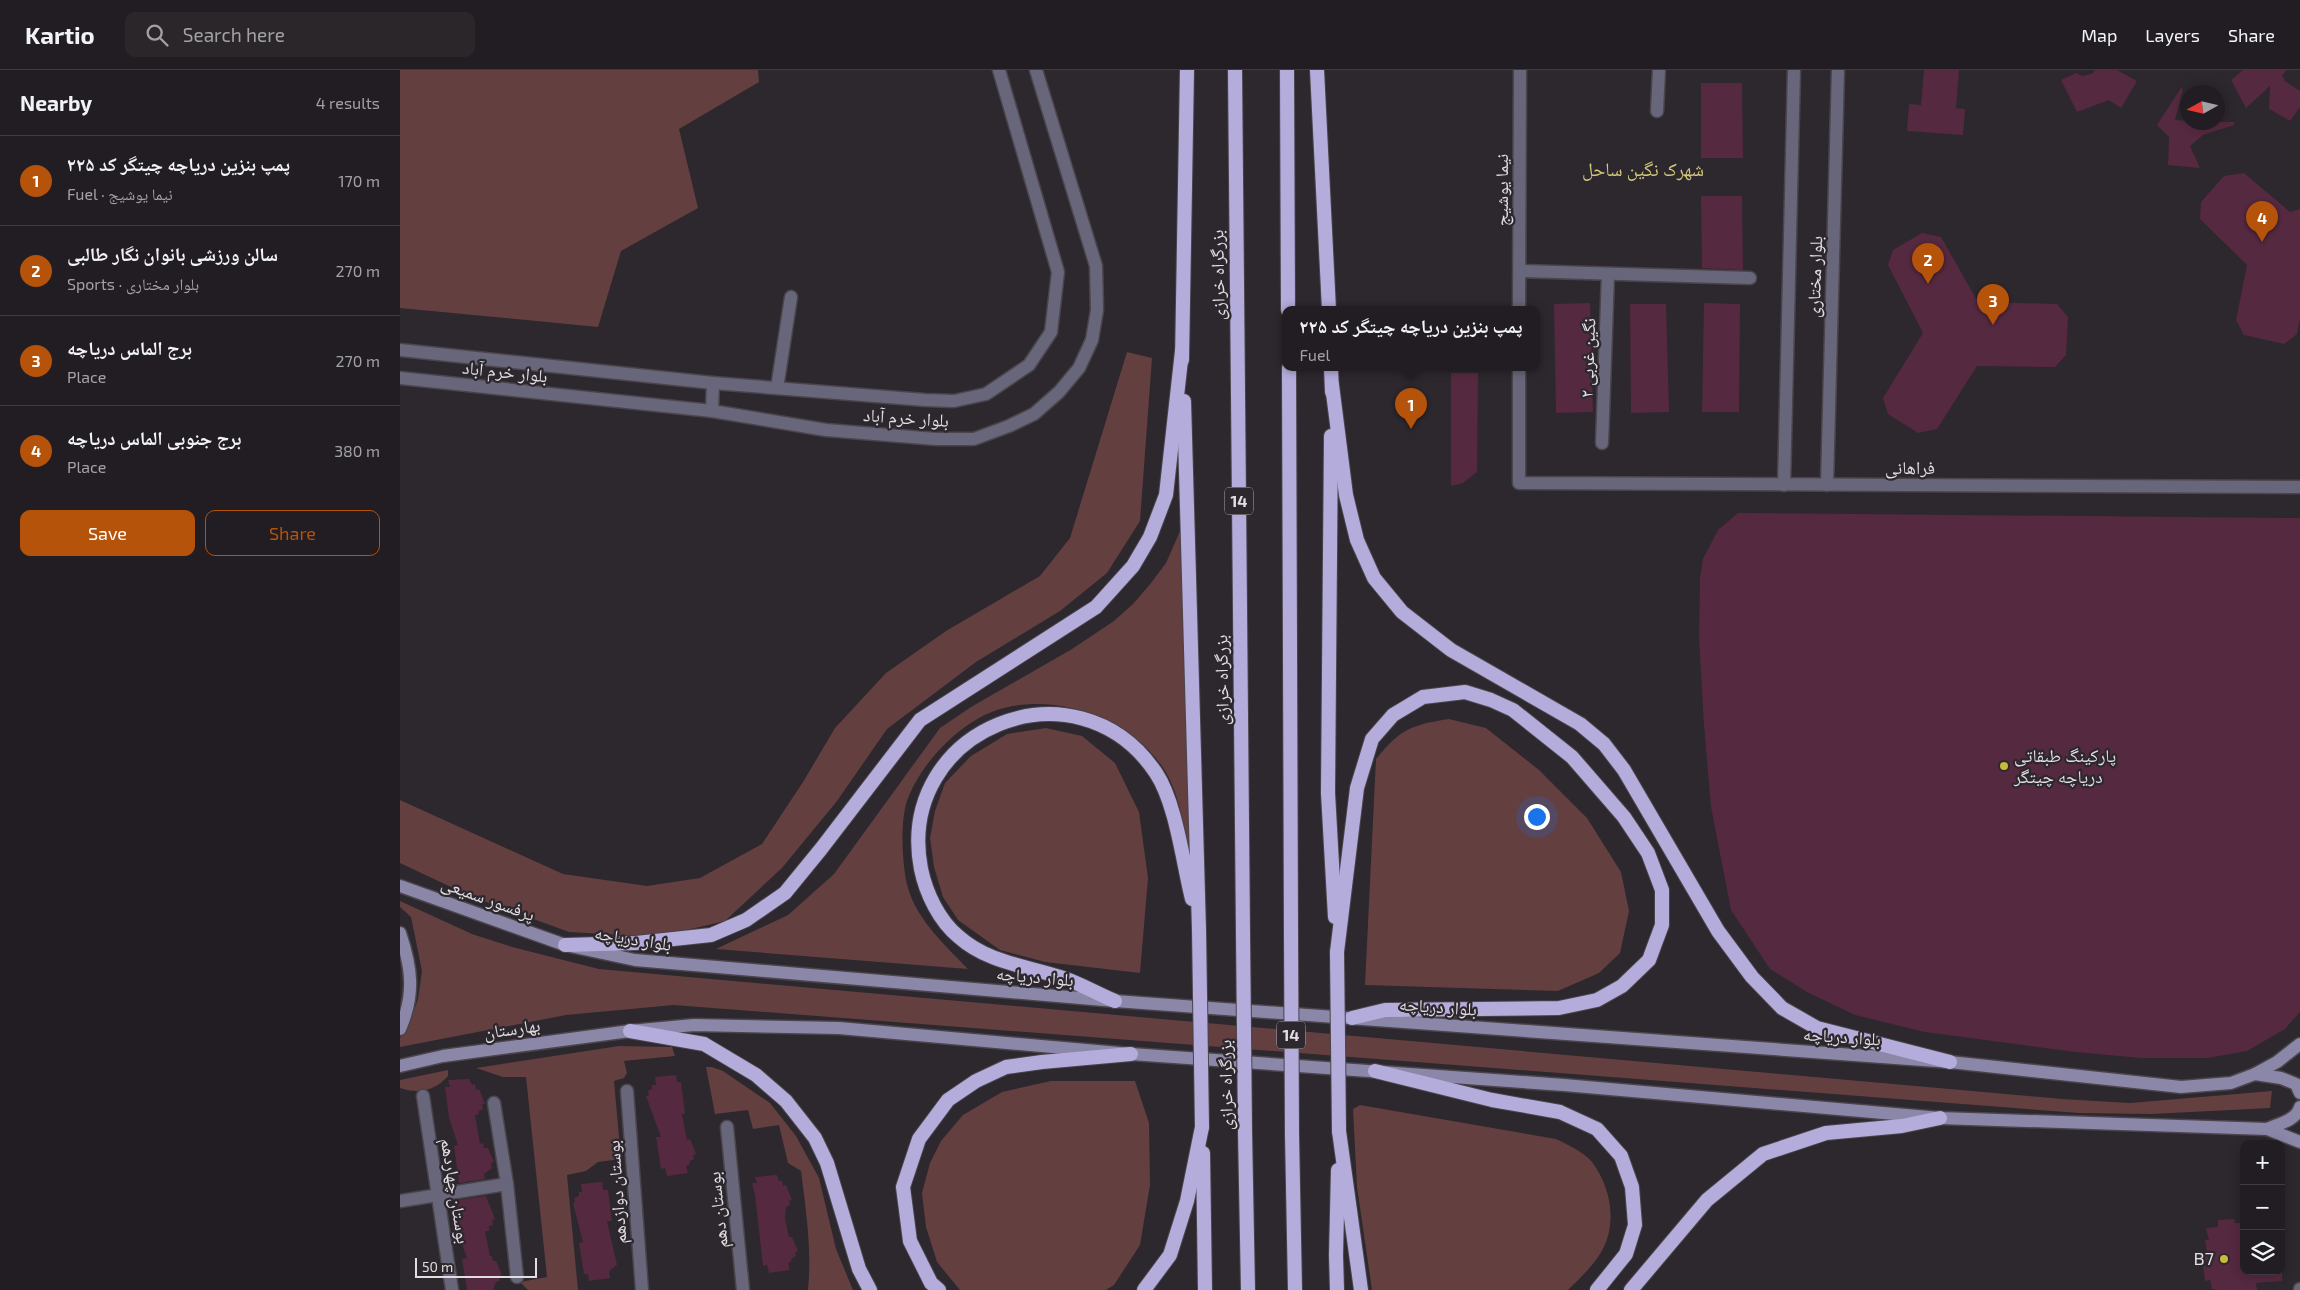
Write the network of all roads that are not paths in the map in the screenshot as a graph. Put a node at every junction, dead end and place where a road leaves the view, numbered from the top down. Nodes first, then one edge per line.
1 (999, 70) edge
2 (1036, 70) edge
3 (1187, 70) edge
4 (1235, 70) edge
5 (1287, 70) edge
6 (1317, 70) edge
7 (1520, 70) edge
8 (1659, 70) edge
9 (1794, 70) edge
10 (1838, 70) edge
11 (1657, 111) dead end
12 (1520, 271) junction
13 (1608, 274) junction
14 (1750, 278) dead end
15 (791, 297) dead end
16 (1288, 306) edge
17 (1328, 306) edge
18 (1519, 306) edge
19 (400, 350) edge
20 (1182, 351) junction
21 (1288, 371) edge
22 (1331, 371) edge
23 (1519, 371) edge
24 (400, 378) edge
25 (713, 383) junction
26 (1332, 385) junction
27 (777, 388) junction
28 (712, 411) junction
29 (1602, 443) dead end
30 (1784, 485) junction
31 (1827, 485) junction
32 (2300, 487) edge
33 (400, 886) edge
34 (1199, 930) junction
35 (400, 934) edge
36 (565, 945) junction
37 (1337, 952) junction
38 (1115, 1001) junction
39 (1352, 1018) junction
40 (400, 1029) edge
41 (630, 1031) junction
42 (2300, 1044) edge
43 (1131, 1054) junction
44 (1950, 1062) junction
45 (400, 1066) edge
46 (1375, 1071) junction
47 (2255, 1074) junction
48 (627, 1091) dead end
49 (2300, 1093) edge
50 (423, 1096) dead end
51 (494, 1103) dead end
52 (2300, 1107) edge
53 (1940, 1118) junction
54 (727, 1127) dead end
55 (1202, 1127) junction
56 (2267, 1129) junction
57 (1339, 1131) junction
58 (2300, 1142) edge
59 (507, 1184) junction
60 (438, 1194) junction
61 (400, 1201) edge
62 (517, 1277) dead end
63 (452, 1290) edge
64 (642, 1290) edge
65 (743, 1290) edge
66 (870, 1290) edge
67 (939, 1290) edge
68 (1144, 1290) edge
69 (1205, 1290) edge
70 (1248, 1290) edge
71 (1295, 1290) edge
72 (1337, 1290) edge
73 (1361, 1290) edge
74 (1597, 1290) edge
75 (1631, 1290) edge

1 - 27 street, بلوار خرم آباد
2 - 28 street, بلوار خرم آباد
3 - 20 highway
4 - 70 highway, بزرگراه خرازی / 14, bridge
5 - 16 highway
6 - 17 highway
7 - 12 street, نیما یوشیج
8 - 11 street
9 - 30 street, بلوار مختاری
10 - 31 street, بلوار مختاری
12 - 13 street
12 - 18 street, نیما یوشیج
13 - 14 street
13 - 29 street, نگین غربی ۲
15 - 27 street
19 - 25 street, بلوار خرم آباد
20 - 34 highway
20 - 36 highway
21 - 71 highway, 14, bridge
22 - 26 highway
23 - 30 street, فراهانی
24 - 28 street, بلوار خرم آباد
25 - 27 street, بلوار خرم آباد
25 - 28 street
26 - 37 highway
26 - 44 highway
30 - 31 street, فراهانی
31 - 32 street, فراهانی
33 - 36 main road, پرفسور سمیعی
34 - 38 highway
34 - 55 highway, bridge
35 - 40 main road
36 - 38 main road, بلوار دریاچه
37 - 39 highway
37 - 57 highway, bridge
38 - 39 main road, بلوار دریاچه
39 - 44 main road, بلوار دریاچه
41 - 43 main road
41 - 45 main road, بهارستان
41 - 66 highway
42 - 47 main road, بلوار دریاچه
43 - 46 main road
43 - 67 highway
44 - 47 main road, بلوار دریاچه
46 - 53 main road
46 - 74 highway
47 - 49 main road
48 - 64 street, بوستان دوازدهم
50 - 60 street, بوستان چهاردهم
51 - 59 street
52 - 56 main road
53 - 56 main road
53 - 75 highway
54 - 65 street, بوستان دهم
55 - 68 highway
55 - 69 highway
56 - 58 main road
57 - 72 highway
57 - 73 highway
59 - 60 street
59 - 62 street
60 - 61 street
60 - 63 street, بوستان چهاردهم

